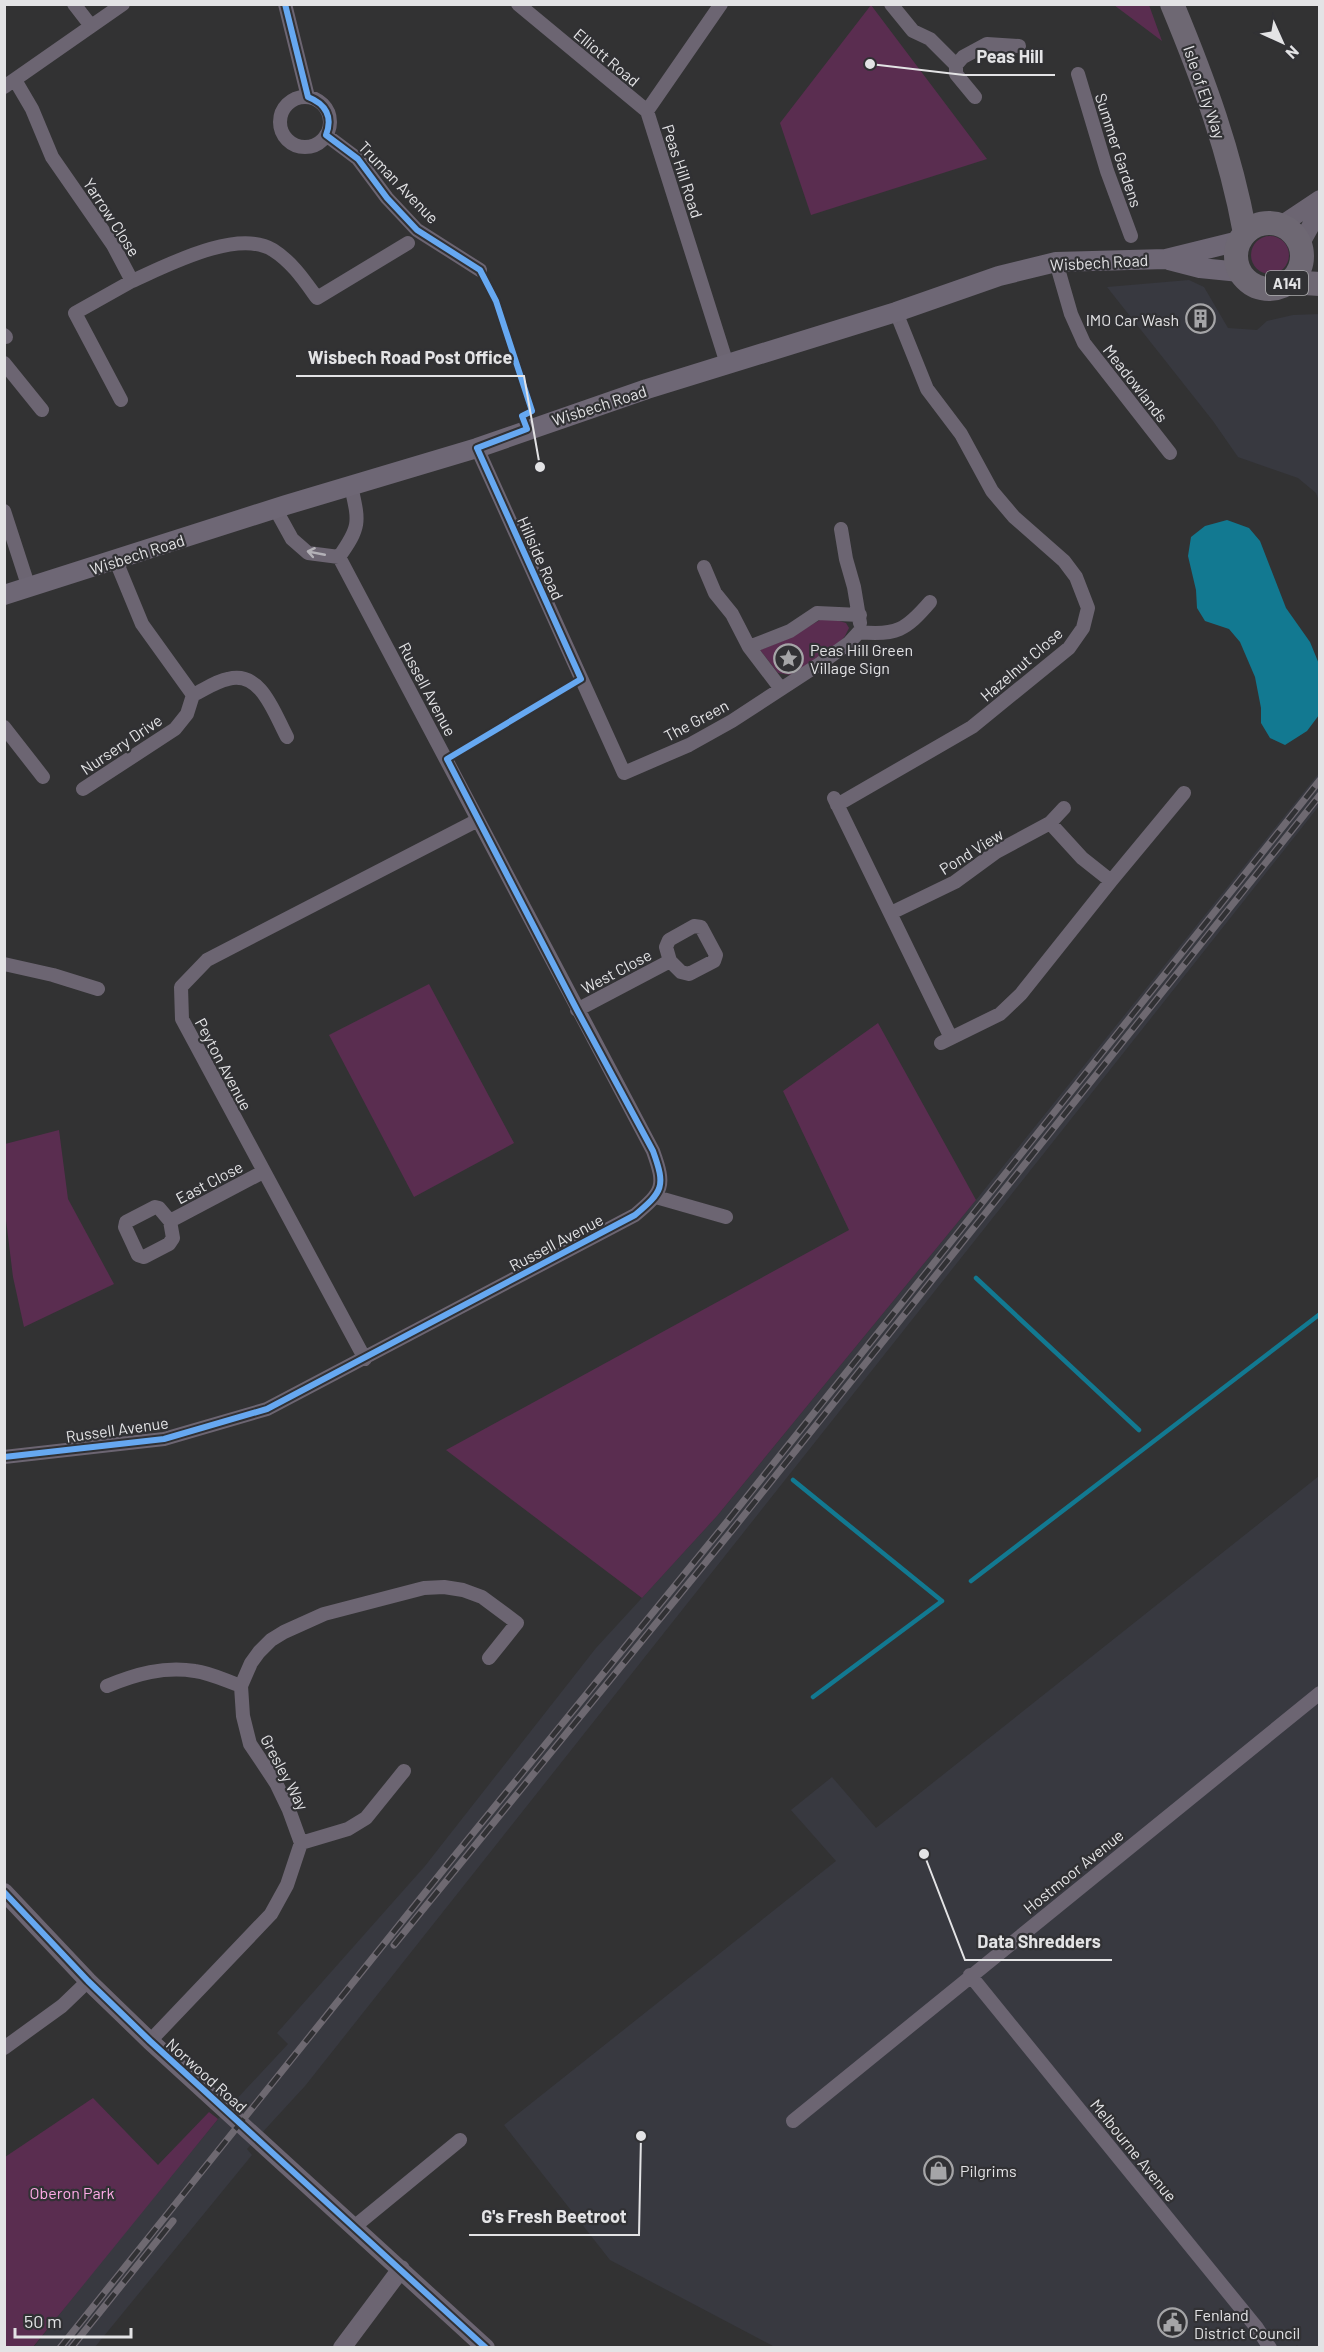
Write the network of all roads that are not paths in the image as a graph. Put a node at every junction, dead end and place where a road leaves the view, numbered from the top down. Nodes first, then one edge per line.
1 (74, 4) edge
2 (123, 4) edge
3 (285, 4) edge
4 (518, 4) edge
5 (721, 4) edge
6 (891, 4) edge
7 (1172, 4) edge
8 (91, 26) junction
9 (1019, 46) dead end
10 (956, 65) junction
11 (1078, 74) dead end
12 (10, 84) edge
13 (308, 97) junction
14 (975, 97) dead end
15 (647, 111) junction
16 (326, 135) junction
17 (1235, 180) junction
18 (1320, 199) edge
19 (1320, 209) edge
20 (1274, 224) junction
21 (1131, 236) dead end
22 (1242, 237) junction
23 (408, 243) dead end
24 (1307, 250) edge
25 (1166, 259) junction
26 (1056, 262) junction
27 (480, 270) dead end
28 (1240, 272) junction
29 (132, 281) junction
30 (1289, 282) junction
31 (1320, 284) edge
32 (896, 312) junction
33 (4, 363) edge
34 (727, 364) junction
35 (121, 400) dead end
36 (42, 410) dead end
37 (477, 448) junction
38 (1170, 453) dead end
39 (351, 486) junction
40 (276, 510) junction
41 (4, 511) edge
42 (841, 529) dead end
43 (339, 557) junction
44 (116, 561) junction
45 (704, 567) dead end
46 (29, 588) junction
47 (4, 596) edge
48 (930, 602) dead end
49 (860, 615) junction
50 (859, 632) junction
51 (749, 647) junction
52 (781, 689) junction
53 (193, 695) junction
54 (4, 728) edge
55 (286, 737) dead end
56 (624, 773) joint
57 (43, 777) dead end
58 (83, 789) dead end
59 (1184, 793) dead end
60 (1064, 808) dead end
61 (478, 820) junction
62 (1050, 823) junction
63 (1111, 881) junction
64 (891, 914) junction
65 (670, 961) dead end
66 (4, 964) edge
67 (98, 989) dead end
68 (577, 1010) junction
69 (263, 1172) junction
70 (656, 1197) junction
71 (726, 1218) dead end
72 (170, 1221) dead end
73 (365, 1359) junction
74 (4, 1457) edge
75 (489, 1658) dead end
76 (107, 1686) dead end
77 (241, 1686) junction
78 (1320, 1693) edge
79 (404, 1771) dead end
80 (300, 1843) junction
81 (4, 1892) edge
82 (970, 1975) junction
83 (88, 1982) junction
84 (150, 2040) junction
85 (4, 2048) edge
86 (793, 2121) dead end
87 (460, 2140) dead end
88 (354, 2227) junction
89 (401, 2269) junction
90 (342, 2348) edge
91 (486, 2348) edge
92 (1270, 2348) edge

1 - 8 street
2 - 8 street
3 - 13 street
4 - 15 street, Elliott Road
5 - 15 street, Peas Hill Road
6 - 10 street
7 - 17 highway, Isle of Ely Way
8 - 12 street
9 - 10 street
10 - 14 street
11 - 21 street, Summer Gardens
12 - 29 street, Yarrow Close
13 - 16 street
13 - 16 street
15 - 34 street, Peas Hill Road
16 - 27 street, Truman Avenue
17 - 20 highway, Isle of Ely Way
17 - 22 highway, Isle of Ely Way
18 - 20 street
19 - 24 street
20 - 22 highway
20 - 24 highway
22 - 25 main road, Wisbech Road
22 - 28 highway
23 - 29 street, Yarrow Close
24 - 30 highway, A141
25 - 26 main road, Wisbech Road
25 - 28 main road, Wisbech Road
26 - 32 main road, Wisbech Road
26 - 38 street, Meadowlands
28 - 30 highway, A141
29 - 35 street
30 - 31 highway, A141
32 - 34 main road, Wisbech Road
32 - 64 street, Hazelnut Close
33 - 36 street
34 - 37 main road, Wisbech Road
37 - 39 main road, Wisbech Road
37 - 56 street, Hillside Road
39 - 40 main road, Wisbech Road
39 - 43 street
43 -> 40 street
40 - 44 main road, Wisbech Road
41 - 46 street
42 - 49 street
43 - 61 street, Russell Avenue
44 - 46 main road, Wisbech Road
44 - 53 street
45 - 51 street
46 - 47 main road, Wisbech Road
48 - 50 street
49 - 50 street
49 - 51 street
50 - 52 street, The Green
51 - 52 street
52 - 56 street, The Green
53 - 55 street
53 - 58 street, Nursery Drive
54 - 57 street
59 - 63 street
60 - 62 street, Pond View
61 - 68 street, Russell Avenue
61 - 69 street, Peyton Avenue
62 - 63 street
62 - 64 street, Pond View
63 - 64 street
65 - 68 street, West Close
66 - 67 street
68 - 70 street, Russell Avenue
69 - 72 street, East Close
69 - 73 street, Peyton Avenue
70 - 71 street
70 - 73 street, Russell Avenue
73 - 74 street, Russell Avenue
75 - 77 street, Gresley Way
76 - 77 street
77 - 80 street, Gresley Way
78 - 82 street, Hostmoor Avenue
79 - 80 street
80 - 84 street
81 - 83 street, Norwood Road
82 - 86 street, Hostmoor Avenue
82 - 92 street, Melbourne Avenue
83 - 84 street, Norwood Road
83 - 85 street
84 - 88 street, Norwood Road
87 - 88 street
88 - 89 street, Norwood Road
89 - 90 street
89 - 91 street, Norwood Road

